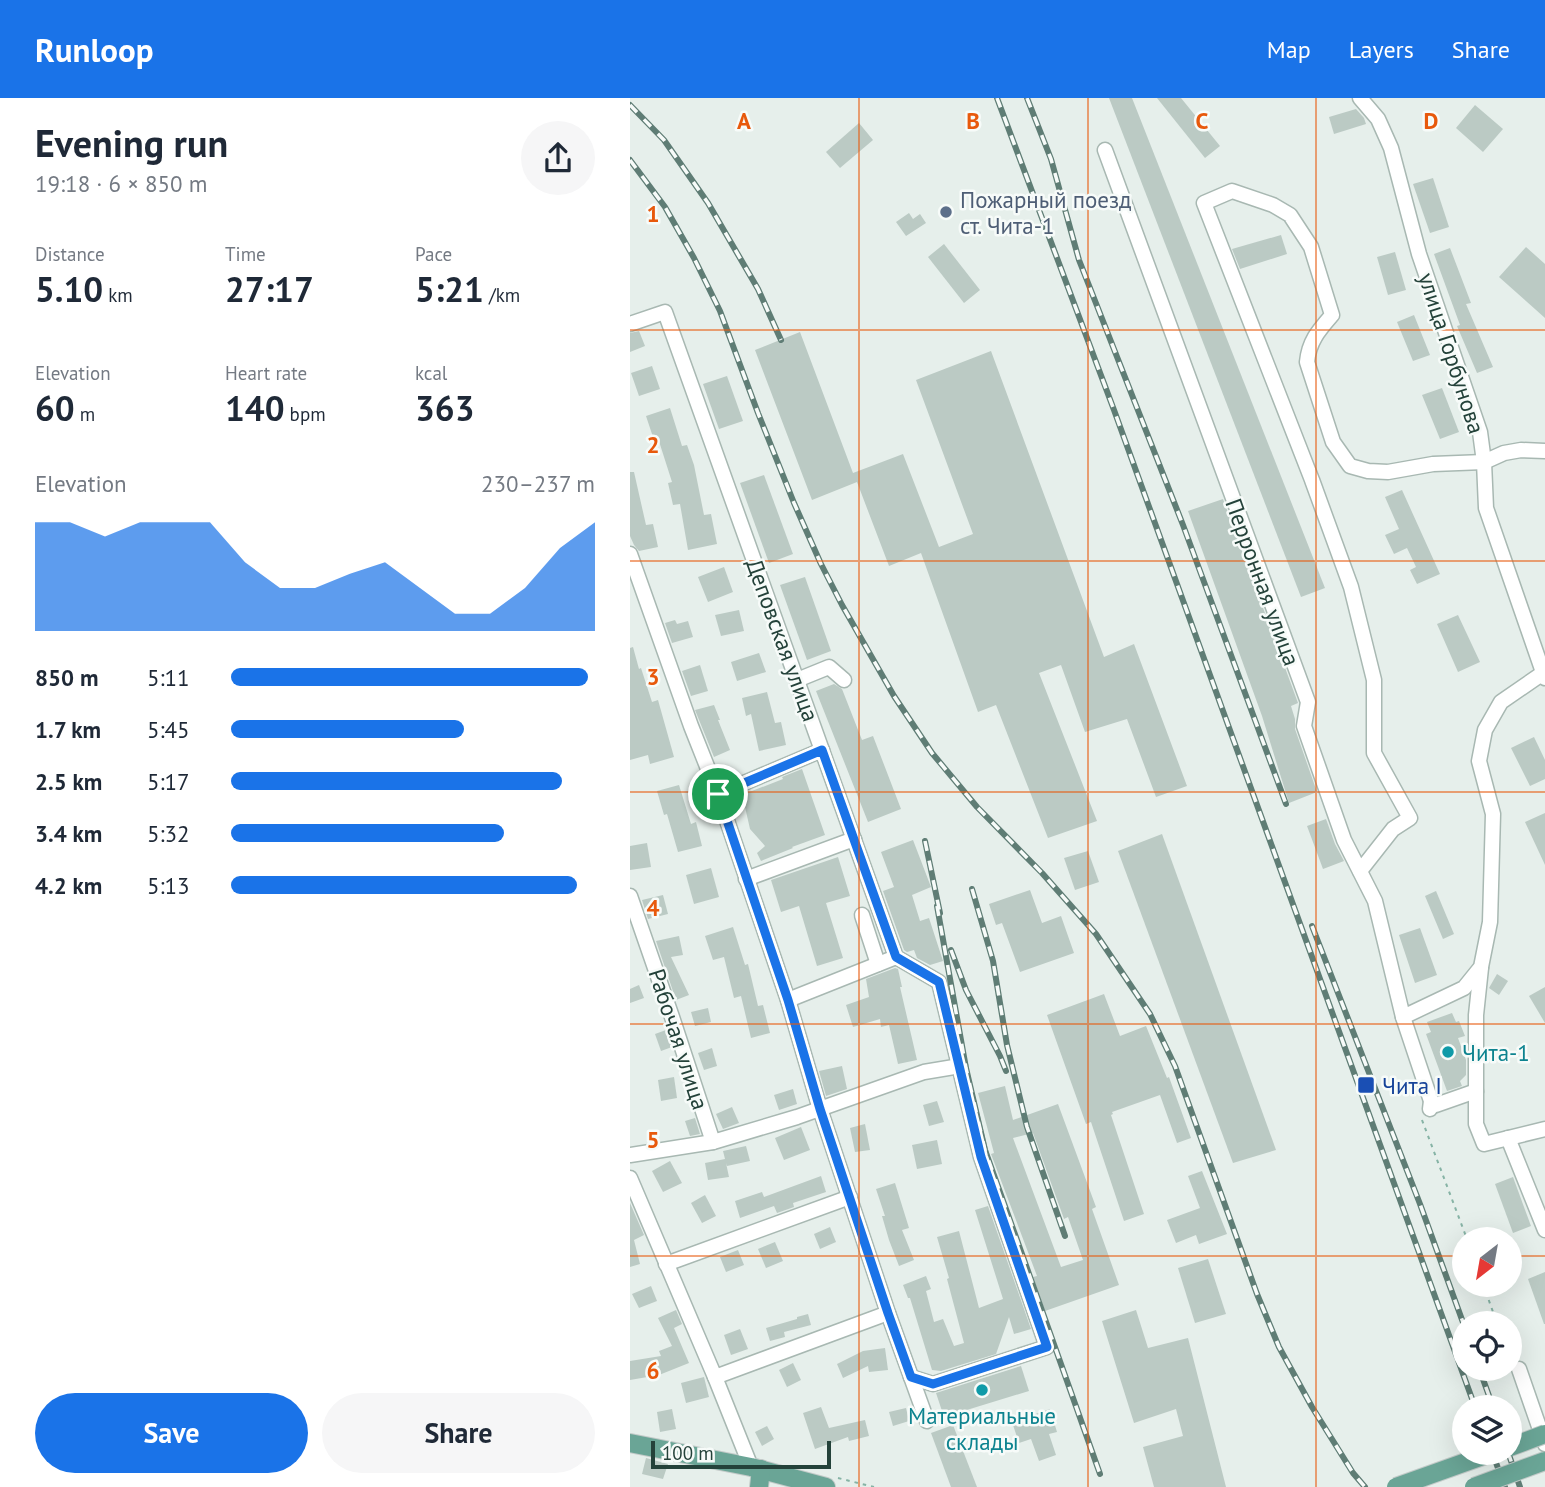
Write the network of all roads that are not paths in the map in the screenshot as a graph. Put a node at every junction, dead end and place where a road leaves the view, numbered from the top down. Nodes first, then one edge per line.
1 (1360, 98) edge
2 (1105, 149) dead end
3 (630, 324) edge
4 (1545, 451) edge
5 (1484, 462) junction
6 (630, 554) edge
7 (1544, 675) edge
8 (797, 680) junction
9 (844, 680) dead end
10 (822, 750) junction
11 (718, 794) junction
12 (854, 839) junction
13 (1360, 872) junction
14 (746, 879) junction
15 (630, 896) edge
16 (862, 915) dead end
17 (896, 957) junction
18 (878, 964) junction
19 (1481, 967) junction
20 (788, 1000) junction
21 (1403, 1017) junction
22 (960, 1066) junction
23 (1476, 1091) junction
24 (820, 1109) junction
25 (1545, 1129) edge
26 (1508, 1138) junction
27 (713, 1142) junction
28 (630, 1155) edge
29 (630, 1178) edge
30 (850, 1197) junction
31 (1545, 1230) edge
32 (666, 1264) junction
33 (888, 1313) junction
34 (715, 1377) junction
35 (911, 1377) junction
36 (1522, 1378) edge
37 (927, 1420) dead end
38 (1545, 1434) edge
39 (630, 1443) edge
40 (1522, 1443) edge
41 (1545, 1444) edge
42 (1545, 1461) edge
43 (1458, 1465) edge
44 (757, 1474) edge
45 (826, 1487) edge
46 (1396, 1487) edge
47 (1474, 1487) edge

1 - 5 street, улица Горбунова
2 - 13 street, Перронная улица
3 - 8 street, Деповская улица
4 - 5 street
5 - 7 street, улица Горбунова
5 - 13 street
6 - 11 street
7 - 19 street
8 - 9 street
8 - 10 street, Деповская улица
10 - 11 street
10 - 12 street, Деповская улица
11 - 14 street
12 - 14 street
12 - 17 street, Деповская улица
13 - 21 street, Перронная улица
14 - 20 street
15 - 27 street, Рабочая улица
16 - 18 street
17 - 18 street
17 - 22 street
18 - 20 street
19 - 21 street
19 - 23 street
20 - 24 street
21 - 23 street, Перронная улица
22 - 24 street
22 - 35 street
23 - 26 street
24 - 27 street
24 - 30 street
25 - 26 street
26 - 31 street
27 - 28 street
29 - 32 street
30 - 32 street
30 - 33 street
32 - 34 street
33 - 34 street
33 - 35 street
34 - 44 street
35 - 37 street
36 - 41 street
38 - 40 main road, bridge
39 - 44 main road
42 - 47 main road, bridge
43 - 46 main road, bridge
44 - 45 main road

